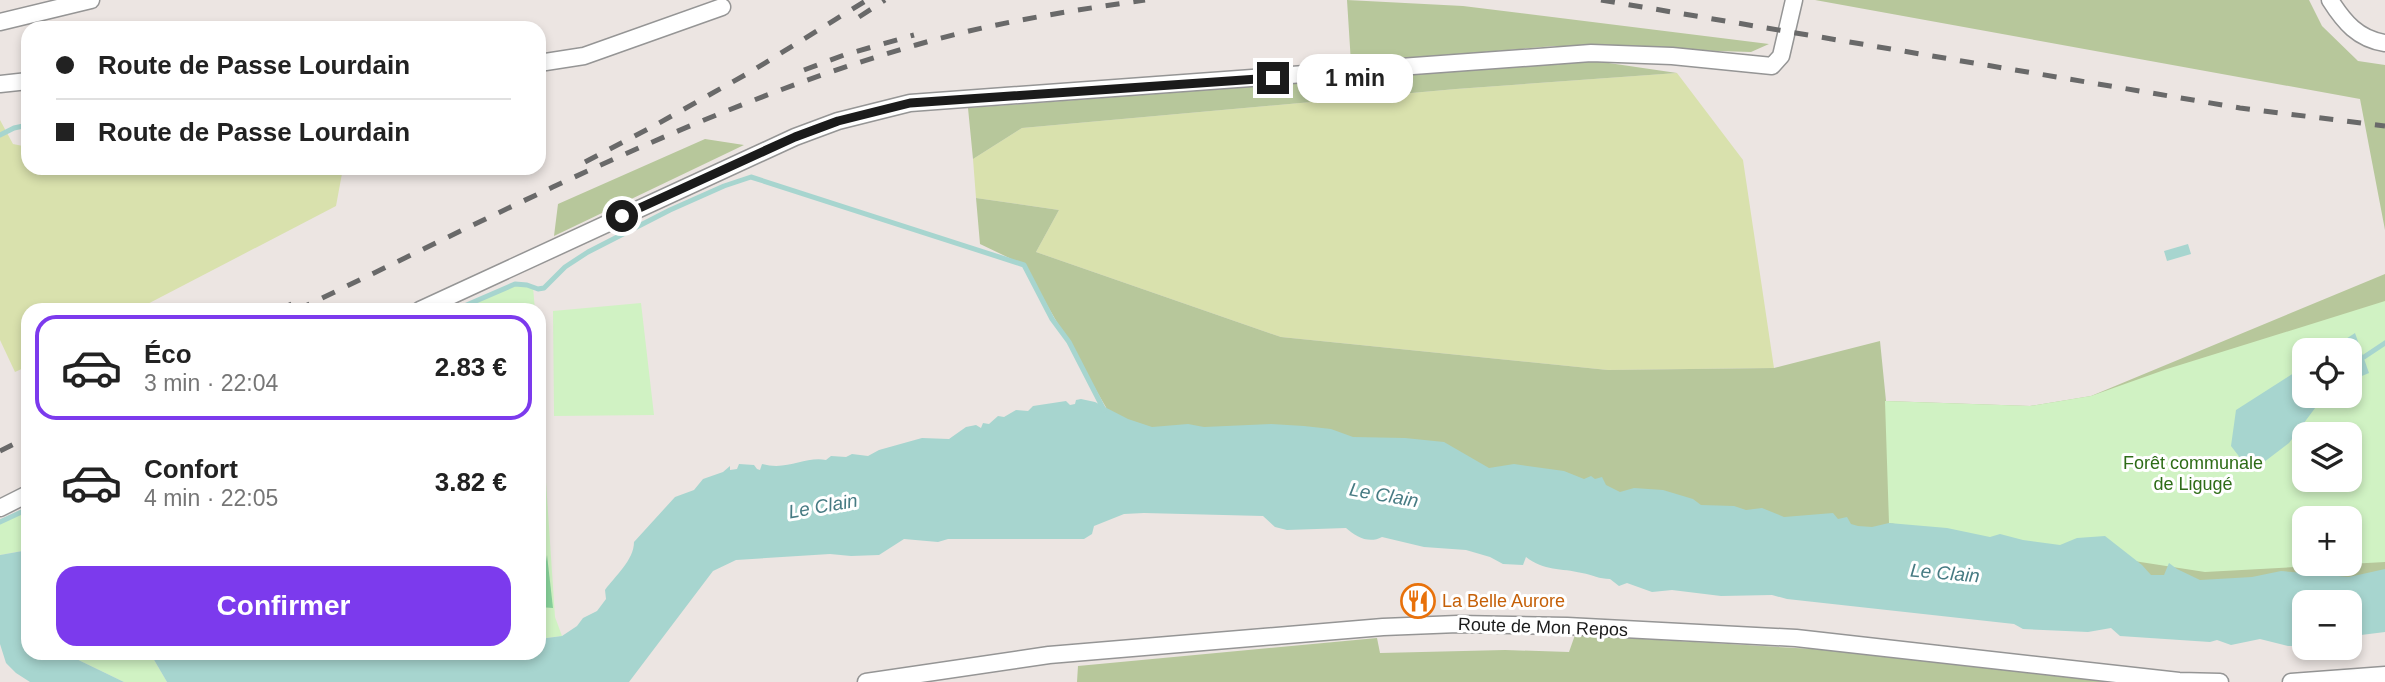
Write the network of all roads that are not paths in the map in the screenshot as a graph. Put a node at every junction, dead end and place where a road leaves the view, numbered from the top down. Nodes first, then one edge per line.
1 (91, 0) edge
2 (1794, 0) edge
3 (2330, 0) edge
4 (722, 7) dead end
5 (0, 22) edge
6 (2385, 43) edge
7 (546, 61) edge
8 (21, 82) edge
9 (0, 83) edge
10 (435, 303) edge
11 (21, 498) edge
12 (0, 508) edge
13 (2378, 676) edge
14 (866, 682) edge
15 (2220, 682) edge
16 (2291, 682) edge

1 - 5 street
2 - 10 street
3 - 6 street
4 - 7 street
8 - 9 street
11 - 12 street
13 - 16 street
14 - 15 street, Route de Mon Repos

